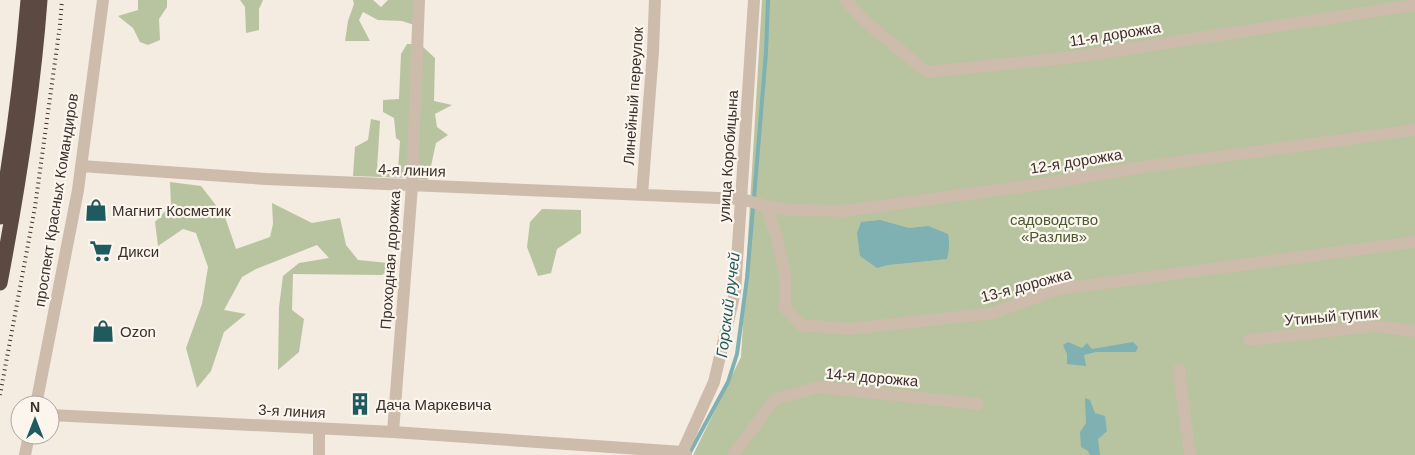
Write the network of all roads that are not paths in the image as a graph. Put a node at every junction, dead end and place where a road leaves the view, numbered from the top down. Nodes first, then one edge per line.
1 (28, 0) edge
2 (40, 0) edge
3 (103, 0) edge
4 (419, 0) edge
5 (655, 0) edge
6 (754, 0) edge
7 (846, 0) edge
8 (1415, 4) edge
9 (1415, 130) edge
10 (81, 166) junction
11 (412, 186) junction
12 (642, 195) junction
13 (742, 199) junction
14 (766, 206) junction
15 (0, 216) edge
16 (1415, 242) edge
17 (0, 283) edge
18 (1415, 331) edge
19 (1249, 340) dead end
20 (1179, 370) dead end
21 (38, 395) edge
22 (978, 404) dead end
23 (60, 416) edge
24 (319, 429) junction
25 (393, 432) junction
26 (683, 454) edge
27 (319, 455) edge
28 (733, 455) edge
29 (1190, 455) edge

1 - 15 highway
2 - 17 highway
3 - 10 street, проспект Красных Командиров
4 - 11 street, Проходная дорожка
5 - 12 street, Линейный переулок
6 - 13 street, улица Коробицына
7 - 8 street, 11-я дорожка
9 - 14 street, 12-я дорожка
10 - 11 street, 4-я линия
10 - 21 street, проспект Красных Командиров
11 - 12 street, 4-я линия
11 - 25 street, Проходная дорожка
12 - 13 street, 4-я линия
13 - 14 street, 12-я дорожка
13 - 26 street, улица Коробицына
14 - 16 street, 13-я дорожка
18 - 19 street, Утиный тупик
20 - 29 street
22 - 28 street, 14-я дорожка
23 - 24 street, 3-я линия
24 - 25 street, 3-я линия
24 - 27 street
25 - 26 street, 3-я линия

